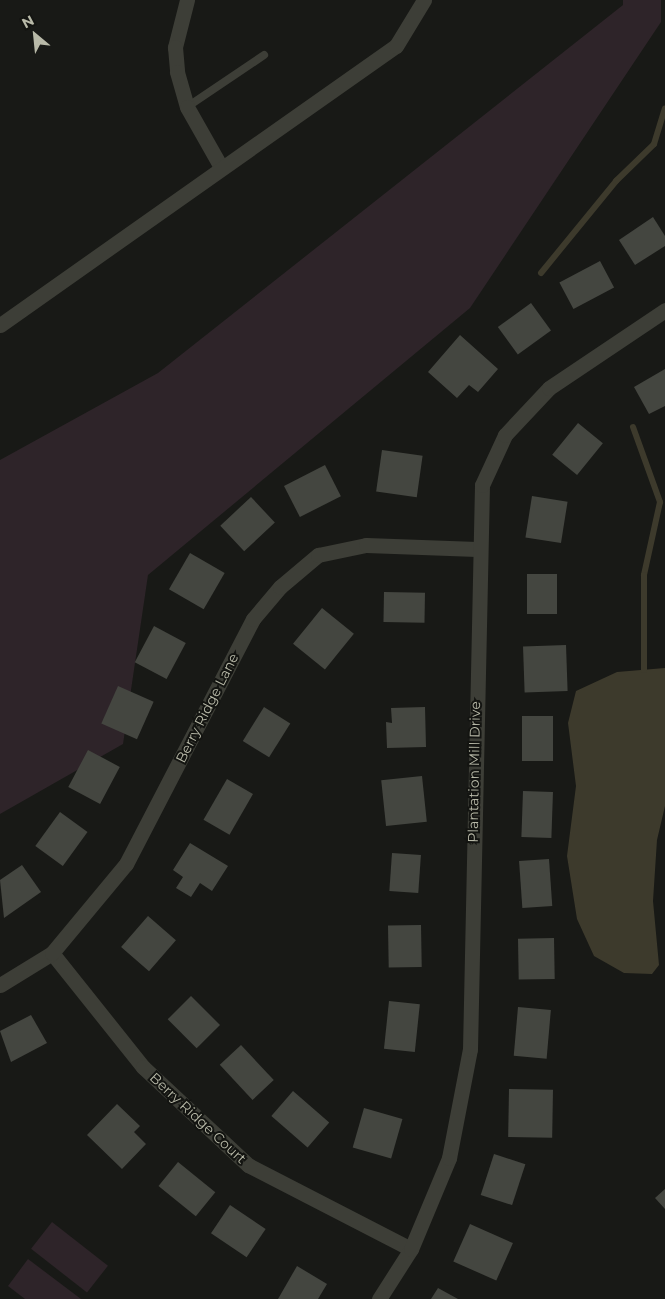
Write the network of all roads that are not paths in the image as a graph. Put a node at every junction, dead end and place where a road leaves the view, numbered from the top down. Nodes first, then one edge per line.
1 (188, 0) edge
2 (424, 0) edge
3 (264, 55) dead end
4 (187, 107) junction
5 (221, 167) junction
6 (665, 310) edge
7 (0, 325) edge
8 (477, 549) junction
9 (52, 953) junction
10 (0, 985) edge
11 (411, 1248) junction
12 (379, 1299) edge

1 - 4 street
2 - 5 street
3 - 4 lane
4 - 5 street
5 - 7 street
6 - 8 street, Plantation Mill Drive
8 - 9 street, Berry Ridge Lane
8 - 11 street, Plantation Mill Drive
9 - 10 street, Berry Ridge Lane
9 - 11 street, Berry Ridge Court
11 - 12 street, Plantation Mill Drive

